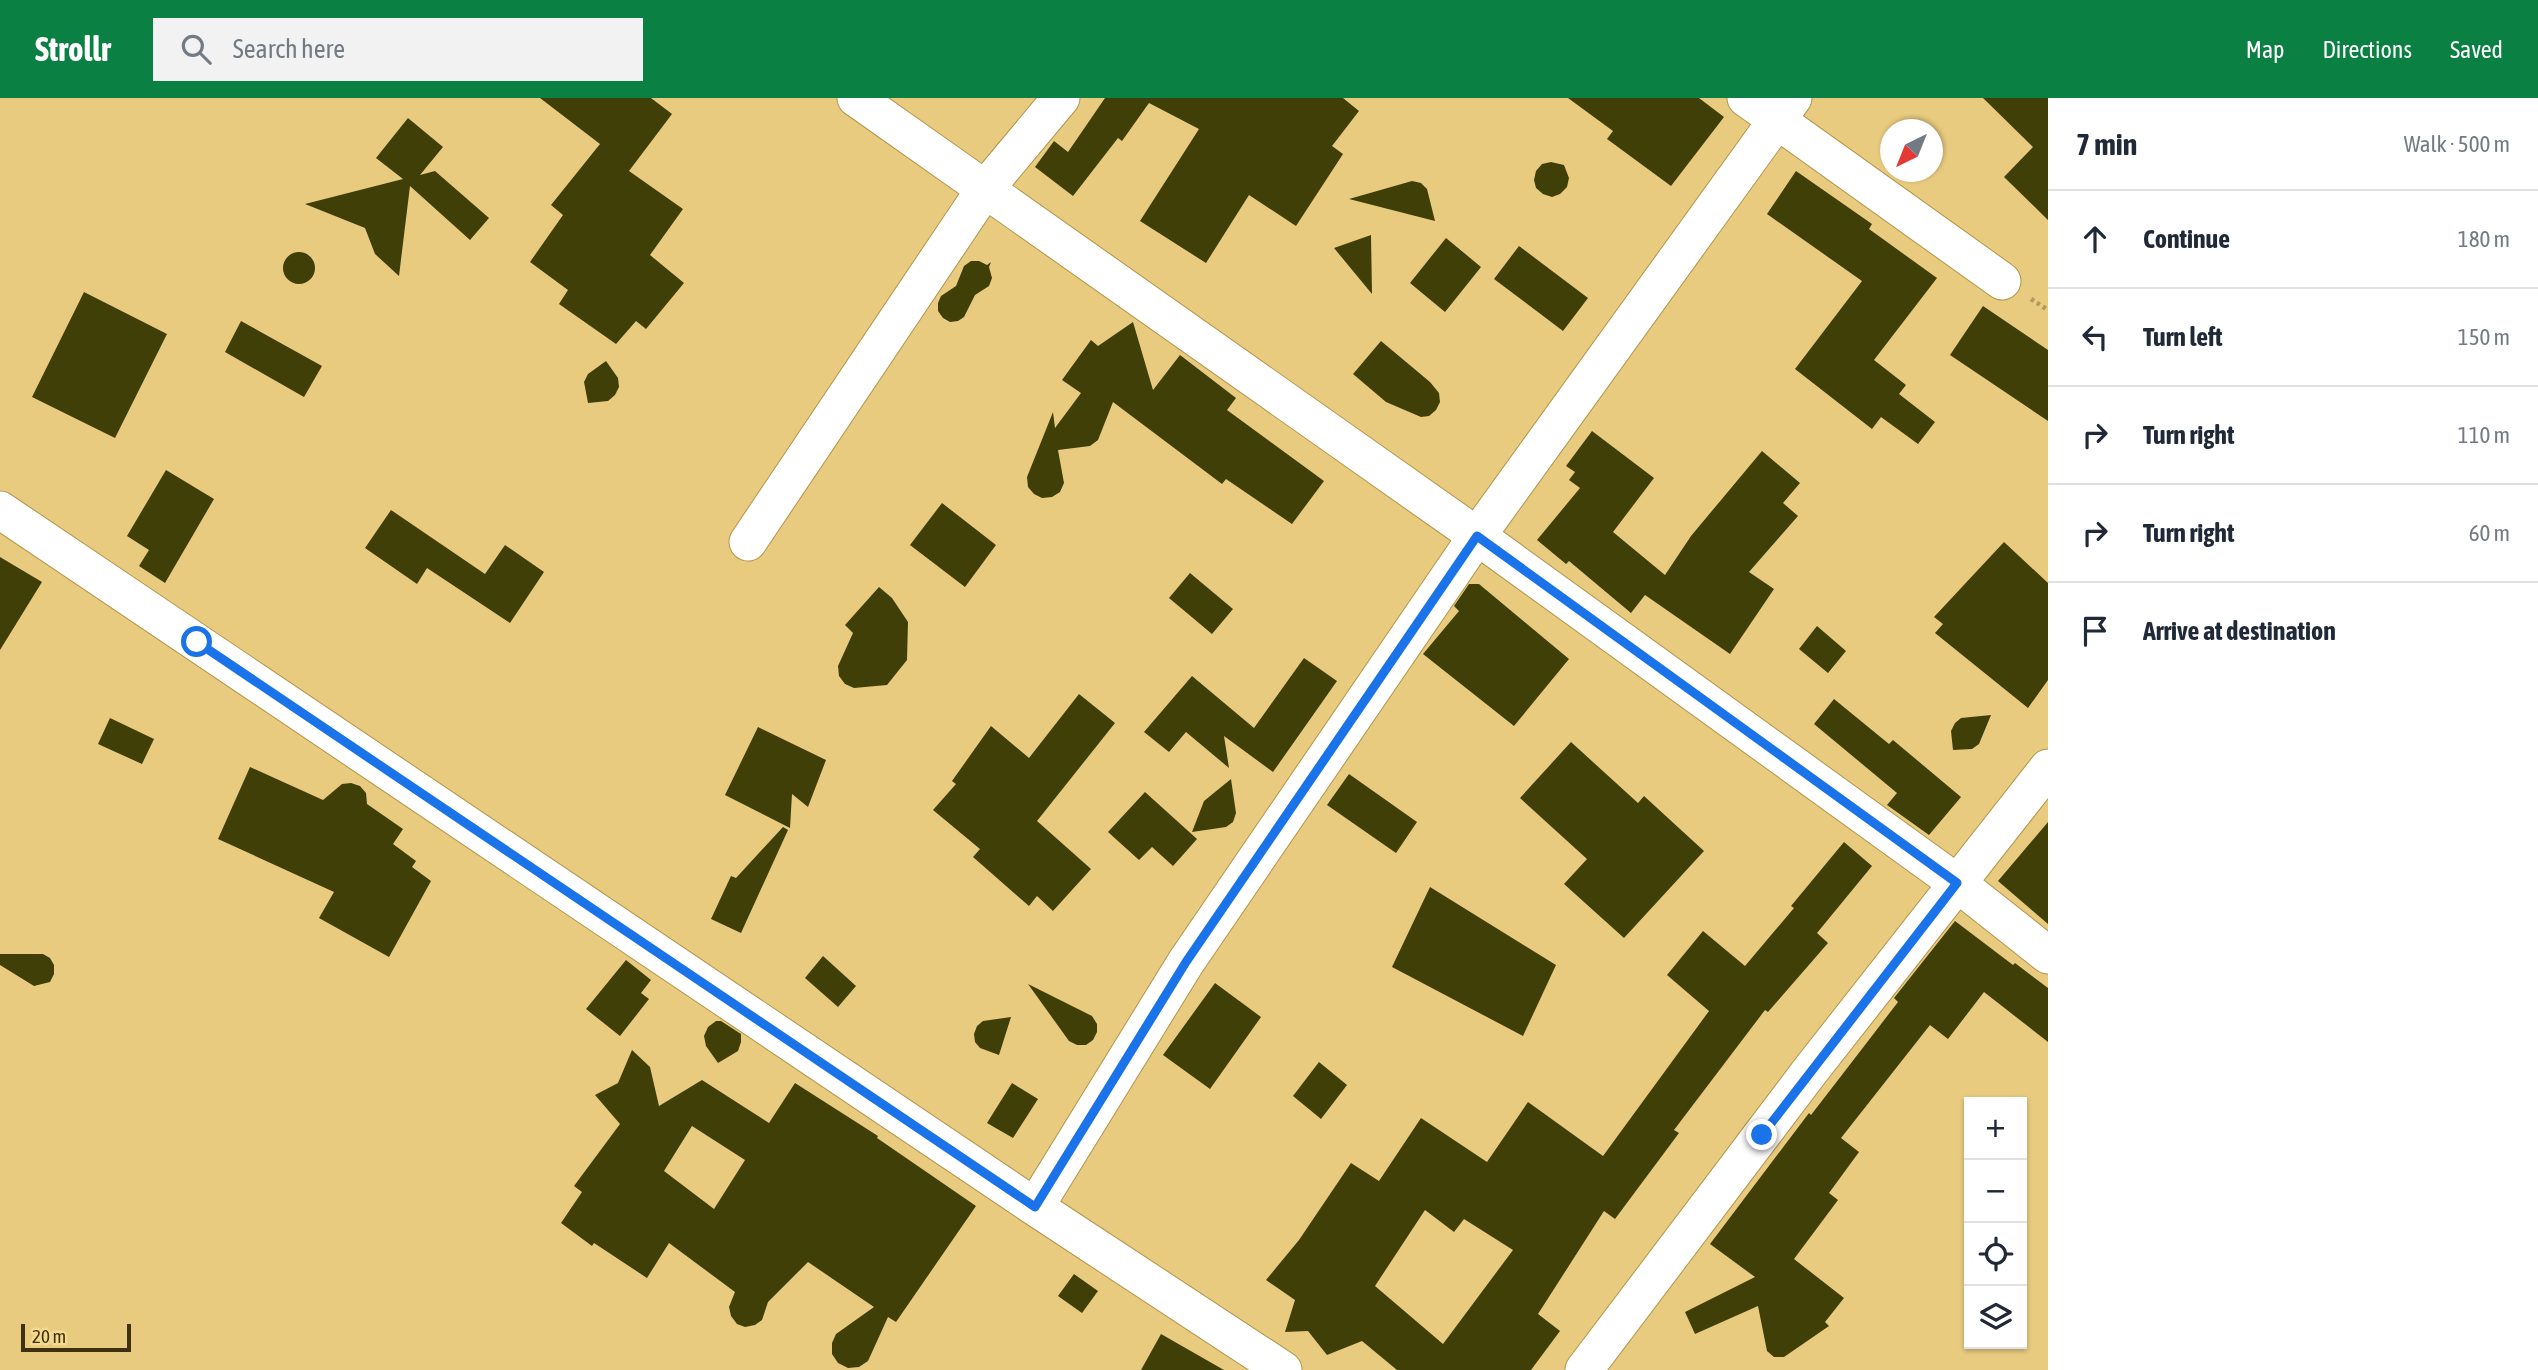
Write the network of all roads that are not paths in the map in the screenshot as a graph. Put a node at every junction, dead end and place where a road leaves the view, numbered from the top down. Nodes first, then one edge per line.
1 (856, 98) edge
2 (1061, 98) edge
3 (1746, 98) edge
4 (1785, 109) edge
5 (985, 189) junction
6 (2002, 281) dead end
7 (0, 510) edge
8 (1477, 536) junction
9 (748, 542) dead end
10 (2048, 768) edge
11 (1957, 883) junction
12 (2048, 955) edge
13 (1035, 1207) junction
14 (1283, 1370) edge
15 (1584, 1370) edge

1 - 5 street
2 - 5 street
3 - 4 street
4 - 6 street
4 - 8 street
5 - 8 street
5 - 9 street
7 - 13 street
8 - 11 street
8 - 13 street
10 - 11 street
11 - 12 street
11 - 15 street
13 - 14 street

